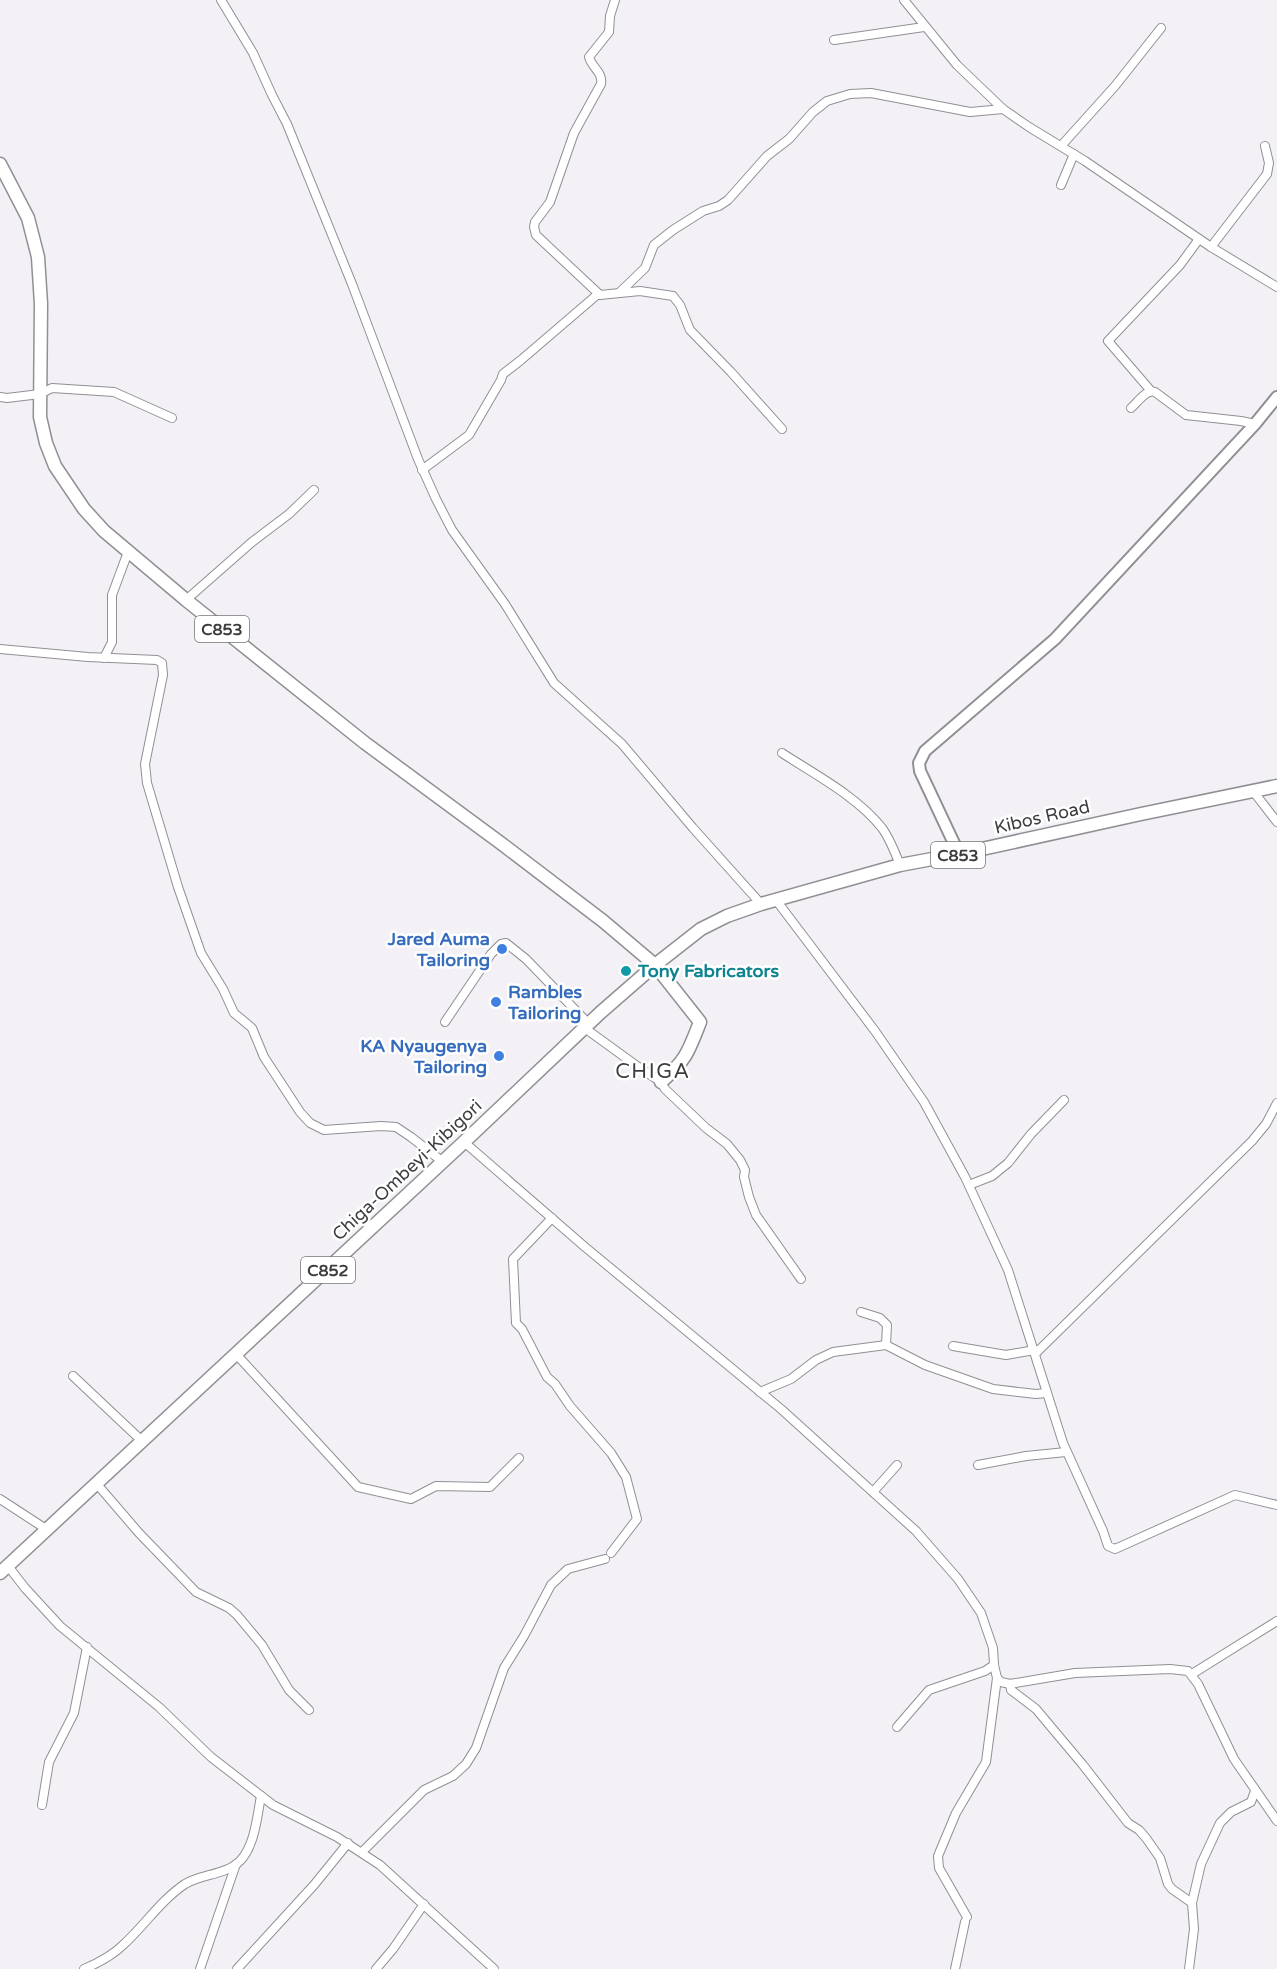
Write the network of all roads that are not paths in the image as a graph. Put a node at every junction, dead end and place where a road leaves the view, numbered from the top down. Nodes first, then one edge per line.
1 (220, 0) edge
2 (615, 0) edge
3 (904, 0) edge
4 (924, 27) junction
5 (1161, 28) dead end
6 (834, 40) dead end
7 (1003, 109) junction
8 (1061, 146) junction
9 (1265, 146) dead end
10 (1074, 154) junction
11 (0, 164) edge
12 (1061, 185) dead end
13 (1199, 239) junction
14 (1211, 247) junction
15 (1277, 287) edge
16 (620, 292) junction
17 (598, 294) junction
18 (1151, 391) junction
19 (39, 393) junction
20 (0, 397) edge
21 (1277, 397) edge
22 (1131, 408) dead end
23 (172, 418) dead end
24 (1255, 424) junction
25 (782, 429) dead end
26 (423, 470) junction
27 (314, 490) dead end
28 (128, 552) junction
29 (186, 600) junction
30 (0, 649) edge
31 (104, 658) junction
32 (782, 753) dead end
33 (1277, 786) edge
34 (1253, 791) junction
35 (1277, 822) edge
36 (959, 854) junction
37 (900, 865) junction
38 (776, 900) junction
39 (761, 904) junction
40 (655, 965) junction
41 (445, 1022) dead end
42 (586, 1026) junction
43 (661, 1082) junction
44 (1064, 1100) dead end
45 (1277, 1103) edge
46 (464, 1142) junction
47 (443, 1162) junction
48 (969, 1185) junction
49 (552, 1218) junction
50 (801, 1279) dead end
51 (861, 1312) dead end
52 (886, 1345) junction
53 (953, 1346) dead end
54 (1035, 1352) junction
55 (236, 1354) junction
56 (73, 1376) dead end
57 (760, 1392) junction
58 (1046, 1393) junction
59 (142, 1441) junction
60 (1066, 1452) junction
61 (519, 1458) dead end
62 (897, 1465) dead end
63 (978, 1465) dead end
64 (96, 1483) junction
65 (873, 1492) junction
66 (0, 1499) edge
67 (1277, 1505) edge
68 (46, 1529) junction
69 (3, 1570) edge
70 (1277, 1621) edge
71 (87, 1647) junction
72 (994, 1665) junction
73 (1192, 1674) junction
74 (998, 1678) junction
75 (1010, 1684) junction
76 (309, 1710) dead end
77 (897, 1726) dead end
78 (1255, 1791) junction
79 (261, 1796) junction
80 (42, 1805) dead end
81 (1277, 1821) edge
82 (348, 1843) junction
83 (362, 1852) junction
84 (236, 1864) junction
85 (1192, 1902) junction
86 (424, 1904) junction
87 (84, 1969) edge
88 (200, 1969) edge
89 (237, 1969) edge
90 (376, 1969) edge
91 (494, 1969) edge
92 (954, 1969) edge
93 (1189, 1969) edge

1 - 26 street
2 - 17 street
3 - 4 street
4 - 6 street
4 - 7 street
5 - 8 street
7 - 8 street
7 - 16 street
8 - 10 street
9 - 14 street
10 - 12 street
10 - 13 street
11 - 19 main road, C853
13 - 14 street
13 - 18 street
14 - 15 street
16 - 17 street
16 - 25 street
17 - 26 street
18 - 22 street
18 - 24 street
19 - 20 street
19 - 23 street
19 - 28 main road, C853
21 - 24 street
24 - 36 street
26 - 39 street
27 - 29 street
28 - 29 main road, C853
28 - 31 street
29 - 40 main road, C853
30 - 31 street
31 - 47 street
32 - 37 street
33 - 34 main road, Kibos Road / C853
34 - 35 street
34 - 36 main road, Kibos Road / C853
36 - 37 main road, Kibos Road / C853
37 - 38 main road, Kibos Road / C853
38 - 39 main road, Kibos Road / C853
38 - 48 street
39 - 40 main road, Kibos Road / C853
40 - 42 main road, Chiga-Ombeyi-Kibigori / C852
40 - 43 main road
41 - 42 street
42 - 43 street
42 - 46 main road, Chiga-Ombeyi-Kibigori / C852
43 - 50 street
44 - 48 street
45 - 54 street
46 - 47 main road, Chiga-Ombeyi-Kibigori / C852
46 - 49 street
47 - 55 main road, Chiga-Ombeyi-Kibigori / C852
48 - 54 street
49 - 57 street
49 - 83 street
51 - 52 street
52 - 57 street
52 - 58 street
53 - 54 street
54 - 58 street
55 - 59 main road, Chiga-Ombeyi-Kibigori / C852
55 - 61 street
56 - 59 street
57 - 65 street
58 - 60 street
59 - 64 main road, Chiga-Ombeyi-Kibigori / C852
60 - 63 street
60 - 67 street
62 - 65 street
64 - 68 main road, Chiga-Ombeyi-Kibigori / C852
64 - 76 street
65 - 72 street
66 - 68 street
68 - 69 main road, Chiga-Ombeyi-Kibigori / C852
69 - 71 street
70 - 73 street
71 - 79 street
71 - 80 street
72 - 74 street
72 - 77 street
73 - 75 street
73 - 78 street
74 - 75 street
74 - 92 street
75 - 85 street
78 - 81 street
78 - 85 street
79 - 82 street
79 - 84 street
82 - 83 street
82 - 89 street
83 - 86 street
84 - 87 street
84 - 88 street
85 - 93 street
86 - 90 street
86 - 91 street

